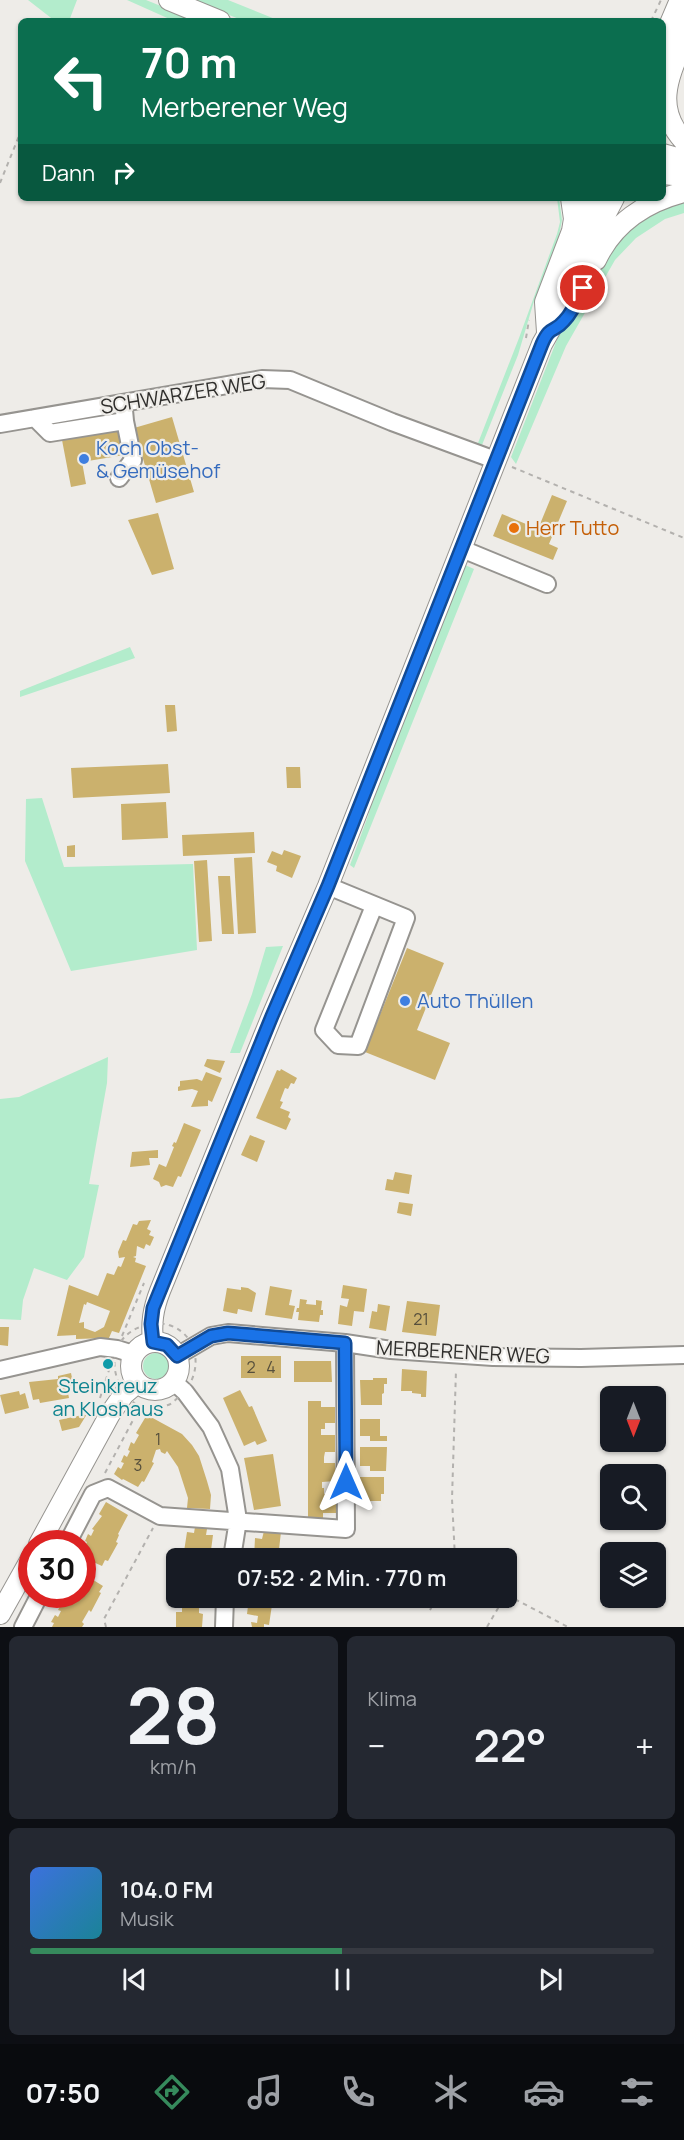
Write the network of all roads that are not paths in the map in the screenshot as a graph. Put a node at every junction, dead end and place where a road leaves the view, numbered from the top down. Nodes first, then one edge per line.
1 (169, 0) edge
2 (670, 0) edge
3 (680, 0) edge
4 (213, 18) edge
5 (661, 18) edge
6 (684, 20) edge
7 (666, 34) edge
8 (684, 40) edge
9 (666, 65) edge
10 (684, 141) edge
11 (666, 155) edge
12 (684, 160) edge
13 (666, 174) edge
14 (684, 176) edge
15 (684, 192) edge
16 (666, 198) edge
17 (572, 201) edge
18 (592, 201) edge
19 (612, 201) edge
20 (659, 201) edge
21 (547, 332) junction
22 (124, 403) junction
23 (35, 418) junction
24 (124, 422) junction
25 (0, 424) edge
26 (495, 460) junction
27 (119, 478) dead end
28 (462, 549) junction
29 (547, 584) dead end
30 (328, 886) junction
31 (374, 906) junction
32 (152, 1333) junction
33 (345, 1343) junction
34 (125, 1351) junction
35 (185, 1351) junction
36 (684, 1355) edge
37 (0, 1370) edge
38 (179, 1387) junction
39 (131, 1388) junction
40 (238, 1520) junction
41 (47, 1530) edge
42 (74, 1530) edge
43 (234, 1548) edge
44 (18, 1582) edge
45 (32, 1608) edge
46 (225, 1608) edge
47 (0, 1614) edge
48 (22, 1627) edge
49 (224, 1627) edge

1 - 4 main road
2 - 5 main road
3 - 7 main road
6 - 9 main road
8 - 10 main road
11 - 12 main road
13 - 14 main road
15 - 16 main road
17 - 21 main road
18 - 21 main road
19 - 21 main road
20 - 21 main road
21 - 26 main road
22 - 23 street, SCHWARZER WEG
22 - 24 street
22 - 26 street, SCHWARZER WEG
23 - 24 street
23 - 25 street, SCHWARZER WEG
24 - 27 street
26 - 28 main road
28 - 29 street
28 - 30 main road
30 - 31 street
30 - 32 main road
31 - 31 street
32 - 34 main road
32 - 35 main road
33 - 35 street, MERBERENER WEG
33 - 36 street, MERBERENER WEG
33 - 40 street
34 - 37 street
34 - 39 main road
35 - 38 main road
38 - 39 main road
38 - 40 street
39 - 41 main road
40 - 42 street
40 - 43 street
44 - 47 main road
45 - 48 street
46 - 49 street

